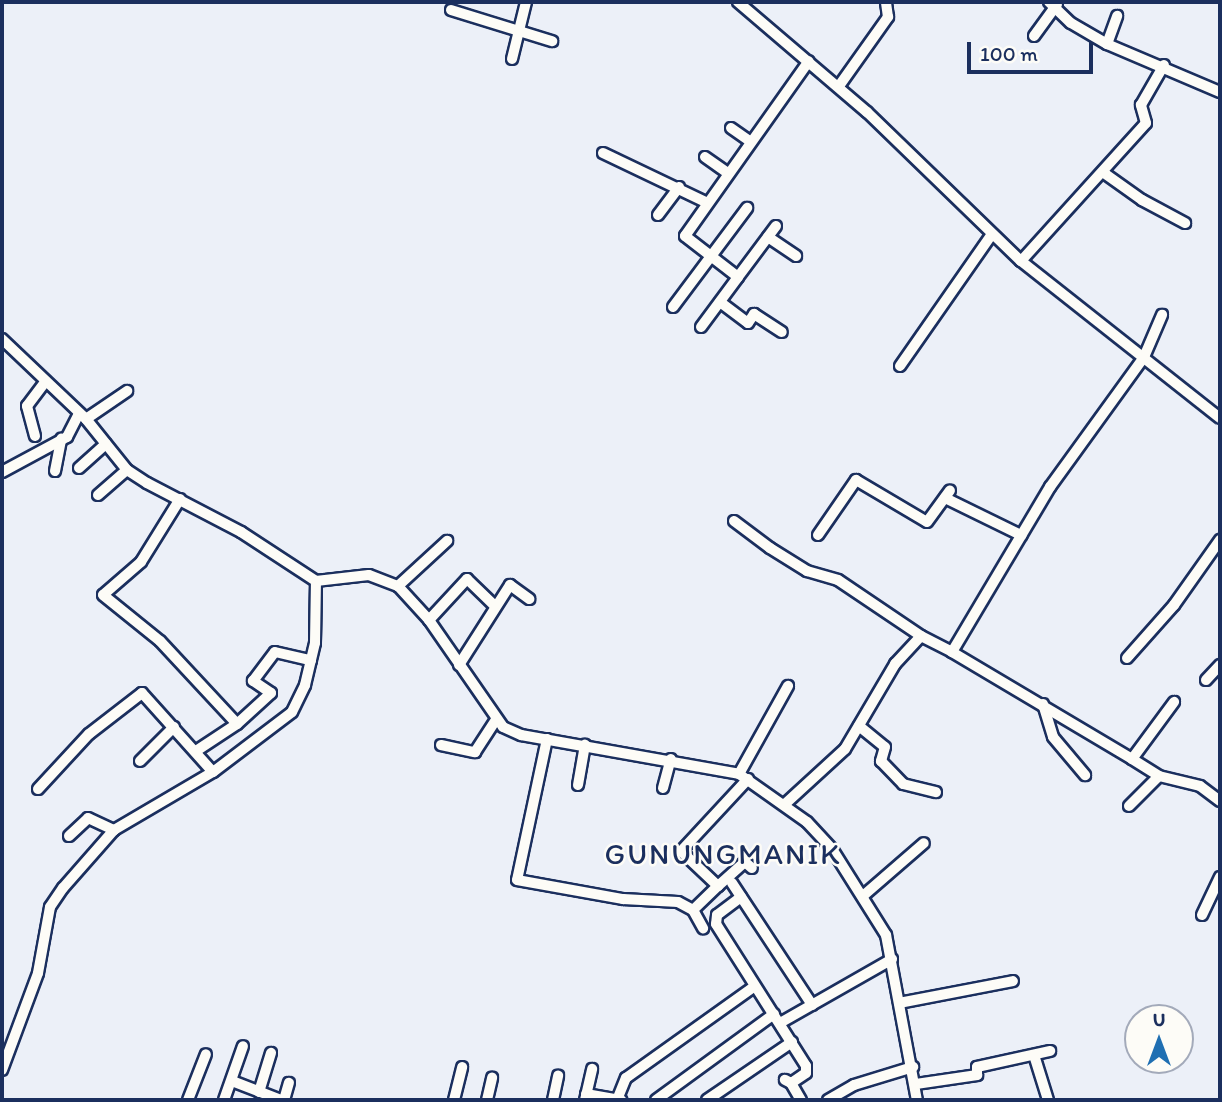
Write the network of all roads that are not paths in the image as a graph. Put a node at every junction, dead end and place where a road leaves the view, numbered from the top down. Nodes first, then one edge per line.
1 (526, 2) edge
2 (738, 2) edge
3 (886, 2) edge
4 (1054, 4) edge
5 (450, 10) dead end
6 (1117, 16) dead end
7 (518, 32) junction
8 (1034, 36) dead end
9 (552, 41) dead end
10 (1107, 44) junction
11 (512, 58) dead end
12 (809, 61) junction
13 (1164, 65) junction
14 (839, 86) junction
15 (1220, 92) edge
16 (731, 128) dead end
17 (751, 142) junction
18 (603, 153) dead end
19 (705, 157) dead end
20 (728, 173) junction
21 (1104, 173) junction
22 (679, 187) junction
23 (708, 203) junction
24 (747, 208) dead end
25 (658, 215) dead end
26 (1185, 223) dead end
27 (776, 226) dead end
28 (992, 234) junction
29 (768, 237) junction
30 (709, 254) junction
31 (796, 256) dead end
32 (1021, 261) junction
33 (738, 277) junction
34 (720, 302) junction
35 (673, 307) dead end
36 (1162, 315) dead end
37 (701, 327) dead end
38 (782, 332) dead end
39 (2, 339) edge
40 (1144, 357) junction
41 (900, 366) dead end
42 (46, 381) junction
43 (127, 391) dead end
44 (82, 416) junction
45 (1220, 418) edge
46 (35, 436) dead end
47 (61, 439) junction
48 (106, 443) junction
49 (79, 468) dead end
50 (127, 470) junction
51 (55, 471) dead end
52 (2, 472) edge
53 (98, 495) dead end
54 (180, 499) junction
55 (734, 521) dead end
56 (818, 535) dead end
57 (1021, 535) junction
58 (1220, 540) edge
59 (447, 541) dead end
60 (316, 581) junction
61 (398, 586) junction
62 (529, 599) dead end
63 (495, 606) junction
64 (429, 620) junction
65 (921, 636) junction
66 (952, 652) junction
67 (1127, 658) dead end
68 (311, 660) junction
69 (458, 664) junction
70 (1220, 665) edge
71 (1206, 680) dead end
72 (788, 687) dead end
73 (1174, 702) dead end
74 (1044, 704) junction
75 (495, 721) junction
76 (237, 724) junction
77 (859, 726) junction
78 (174, 727) junction
79 (547, 739) junction
80 (441, 745) dead end
81 (585, 745) junction
82 (196, 751) junction
83 (671, 758) junction
84 (1132, 759) junction
85 (140, 761) dead end
86 (213, 772) junction
87 (1085, 775) dead end
88 (744, 776) junction
89 (1159, 776) junction
90 (578, 785) dead end
91 (663, 788) dead end
92 (38, 789) dead end
93 (936, 792) dead end
94 (1220, 801) edge
95 (785, 804) junction
96 (1129, 806) dead end
97 (114, 830) junction
98 (69, 836) dead end
99 (924, 843) dead end
100 (752, 868) dead end
101 (1220, 877) edge
102 (732, 883) dead end
103 (718, 887) junction
104 (864, 895) junction
105 (741, 897) junction
106 (694, 910) junction
107 (1202, 915) dead end
108 (703, 928) dead end
109 (892, 959) junction
110 (1013, 981) dead end
111 (755, 986) junction
112 (899, 1003) junction
113 (812, 1005) junction
114 (777, 1019) junction
115 (792, 1042) junction
116 (243, 1046) dead end
117 (1050, 1051) dead end
118 (271, 1053) dead end
119 (206, 1054) dead end
120 (1034, 1055) junction
121 (462, 1067) dead end
122 (913, 1067) junction
123 (592, 1069) dead end
124 (2, 1070) edge
125 (558, 1076) dead end
126 (492, 1078) dead end
127 (232, 1081) junction
128 (289, 1083) dead end
129 (916, 1084) junction
130 (258, 1092) junction
131 (585, 1097) edge
132 (188, 1100) edge
133 (224, 1100) edge
134 (282, 1100) edge
135 (454, 1100) edge
136 (487, 1100) edge
137 (553, 1100) edge
138 (619, 1100) edge
139 (656, 1100) edge
140 (707, 1100) edge
141 (801, 1100) edge
142 (828, 1100) edge
143 (917, 1100) edge
144 (1048, 1100) edge

1 - 7 street
2 - 12 street
3 - 14 street
4 - 8 street
4 - 10 street
5 - 7 street
6 - 10 street
7 - 9 street
7 - 11 street
10 - 13 street
12 - 14 street
12 - 17 street
13 - 15 street
13 - 21 street
14 - 28 street
16 - 17 street
17 - 20 street
18 - 22 street
19 - 20 street
20 - 23 street
21 - 26 street
21 - 32 street
22 - 23 street
22 - 25 street
23 - 30 street
24 - 30 street
27 - 29 street
28 - 32 street
28 - 41 street
29 - 31 street
29 - 33 street
30 - 33 street
30 - 35 street
32 - 40 street
33 - 34 street
34 - 37 street
34 - 38 street
36 - 40 street
39 - 42 street
40 - 45 street
40 - 57 street
42 - 44 street
42 - 46 street
43 - 44 street
44 - 47 street
44 - 48 street
47 - 51 street
47 - 52 street
48 - 49 street
48 - 50 street
50 - 53 street
50 - 54 street
54 - 60 street
54 - 76 street
55 - 65 street
56 - 57 street
57 - 66 street
58 - 67 street
59 - 61 street
60 - 61 street
60 - 68 street
61 - 64 street
62 - 63 street
63 - 64 street
63 - 69 street
64 - 69 street
65 - 66 street
65 - 77 street
66 - 74 street
68 - 76 street
68 - 86 street
69 - 75 street
70 - 71 street
72 - 88 street
73 - 84 street
74 - 84 street
74 - 87 street
75 - 79 street
75 - 80 street
76 - 82 street
77 - 93 street
77 - 95 street
78 - 82 street
78 - 85 street
78 - 92 street
79 - 81 street
79 - 106 street
81 - 83 street
81 - 90 street
82 - 86 street
83 - 88 street
83 - 91 street
84 - 89 street
86 - 97 street
88 - 95 street
88 - 103 street
89 - 94 street
89 - 96 street
95 - 104 street
97 - 98 street
97 - 124 street
99 - 104 street
100 - 103 street
101 - 107 street
102 - 105 street
103 - 106 street
104 - 109 street
105 - 111 street
105 - 113 street
106 - 108 street
109 - 112 street
109 - 113 street
110 - 112 street
111 - 114 street
111 - 138 street
112 - 122 street
113 - 114 street
114 - 115 street
114 - 139 street
115 - 140 street
115 - 141 street
116 - 127 street
117 - 120 street
118 - 130 street
119 - 132 street
120 - 129 street
120 - 144 street
121 - 135 street
122 - 129 street
122 - 142 street
123 - 131 street
125 - 137 street
126 - 136 street
127 - 130 street
127 - 133 street
128 - 134 street
129 - 143 street
130 - 134 street
131 - 138 street

